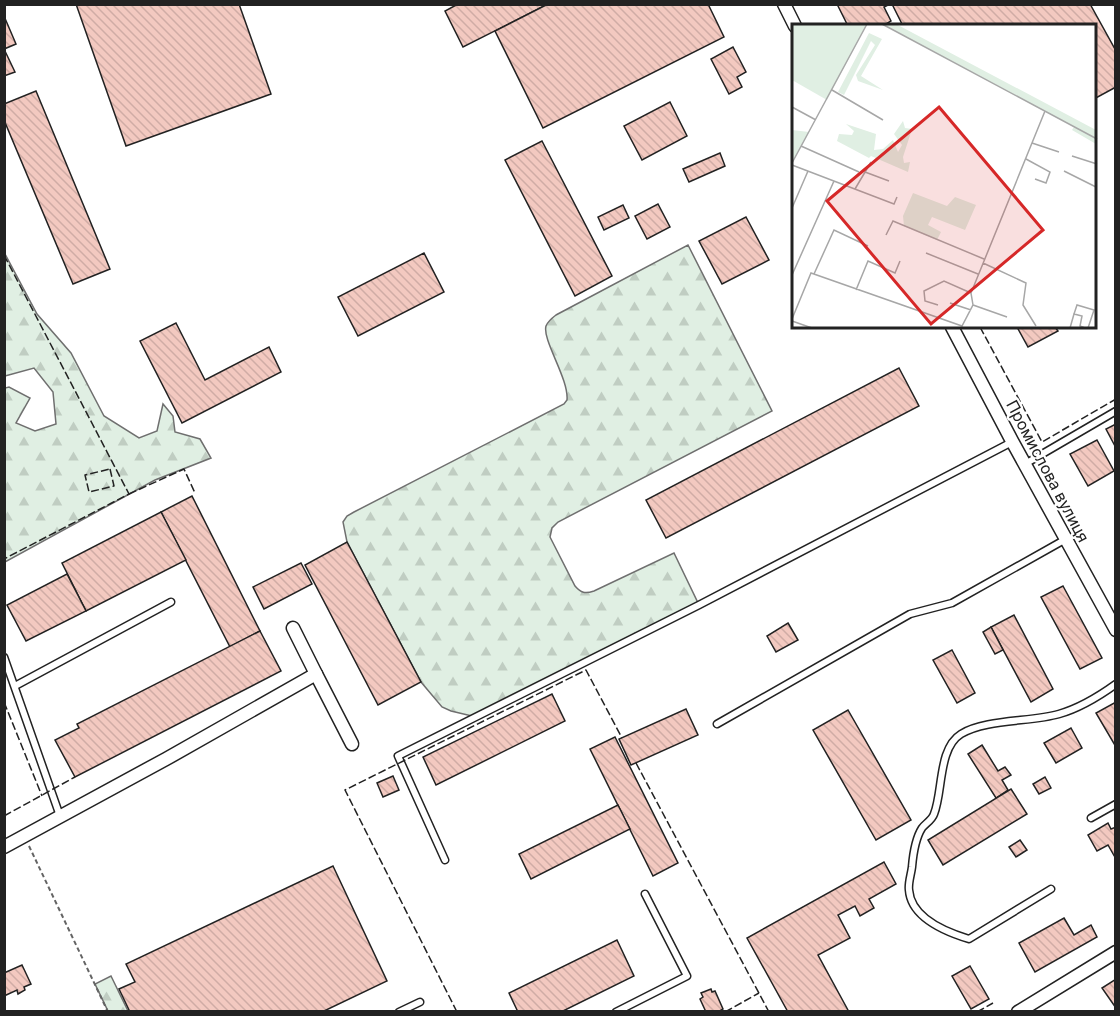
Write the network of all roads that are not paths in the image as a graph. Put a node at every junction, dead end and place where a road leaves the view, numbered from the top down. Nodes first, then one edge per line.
1 (784, 4) edge
2 (794, 24) edge
3 (953, 328) edge
4 (1116, 411) edge
5 (1012, 441) junction
6 (1025, 464) junction
7 (1066, 539) junction
8 (171, 602) dead end
9 (293, 628) dead end
10 (1116, 630) edge
11 (4, 657) edge
12 (316, 674) junction
13 (1116, 684) edge
14 (15, 686) junction
15 (717, 724) dead end
16 (352, 744) dead end
17 (1116, 804) edge
18 (60, 816) junction
19 (1091, 818) dead end
20 (4, 847) edge
21 (445, 860) dead end
22 (1051, 890) dead end
23 (645, 894) dead end
24 (1116, 952) edge
25 (420, 1002) dead end
26 (399, 1011) edge
27 (616, 1011) edge
28 (1018, 1011) edge

1 - 2 street
3 - 5 street, Промислова вулиця
4 - 6 lane
5 - 6 street, Промислова вулиця
5 - 21 lane
6 - 7 street, Промислова вулиця
7 - 10 street, Промислова вулиця
7 - 15 lane
8 - 14 lane
9 - 12 street
11 - 14 lane
12 - 16 street
12 - 18 street
13 - 22 lane
14 - 18 lane
17 - 19 lane
18 - 20 street
23 - 27 lane
24 - 28 street
25 - 26 lane

